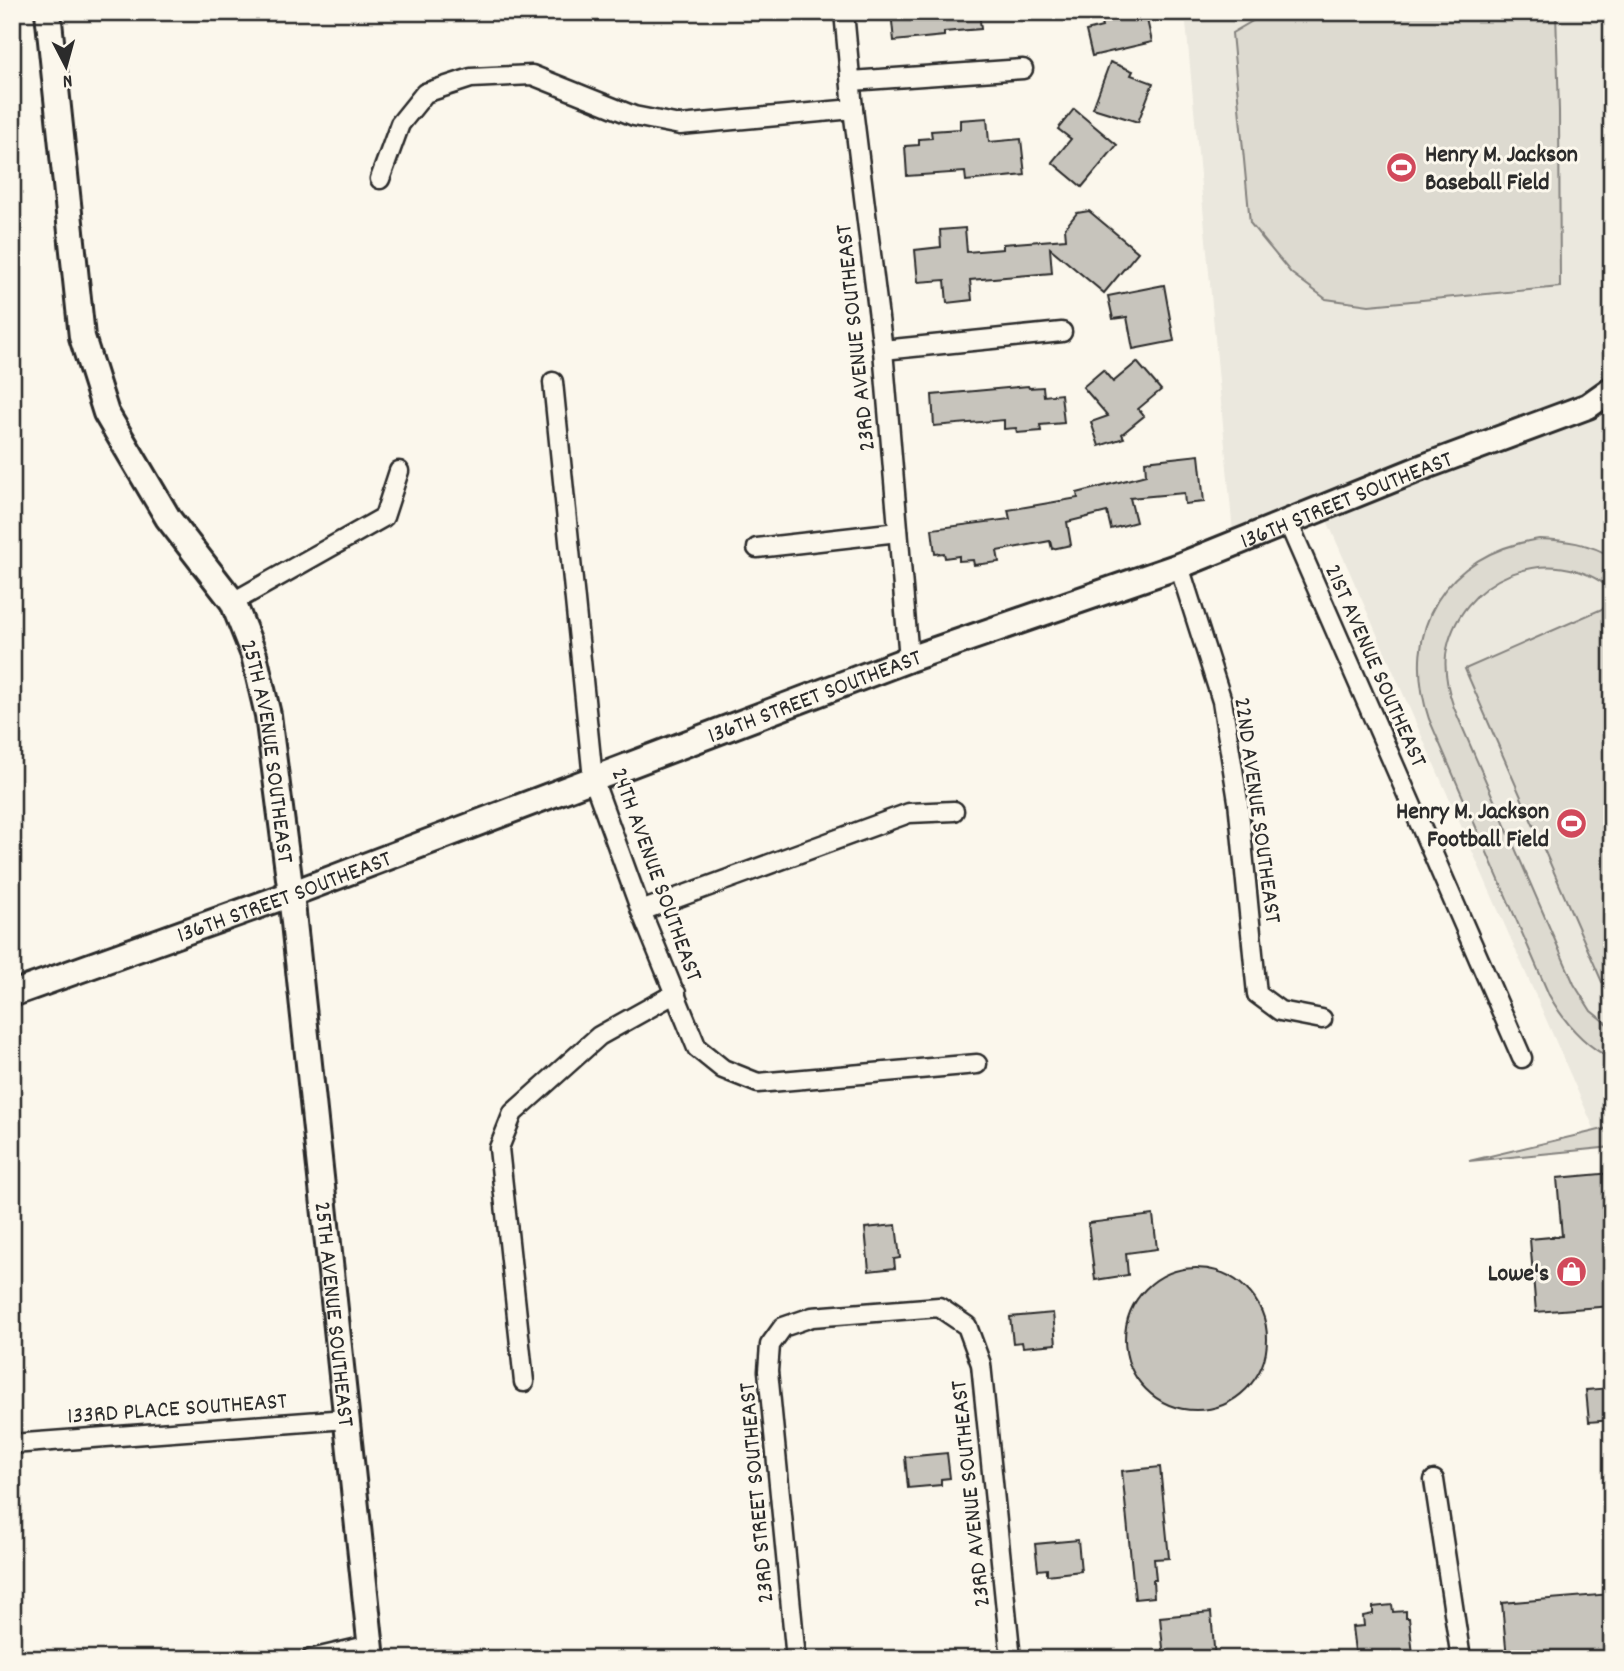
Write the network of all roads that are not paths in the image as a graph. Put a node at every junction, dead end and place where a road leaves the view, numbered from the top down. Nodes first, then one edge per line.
1 (48, 12) edge
2 (844, 12) edge
3 (1023, 69) dead end
4 (850, 81) junction
5 (853, 109) junction
6 (380, 178) dead end
7 (1062, 332) dead end
8 (883, 350) junction
9 (554, 382) dead end
10 (1612, 389) edge
11 (399, 471) dead end
12 (1288, 522) junction
13 (898, 532) junction
14 (757, 548) dead end
15 (1179, 566) junction
16 (233, 602) junction
17 (909, 659) junction
18 (593, 779) junction
19 (954, 811) dead end
20 (290, 894) junction
21 (641, 911) junction
22 (676, 993) junction
23 (12, 994) edge
24 (1322, 1020) dead end
25 (1522, 1058) dead end
26 (978, 1064) dead end
27 (783, 1327) joint
28 (524, 1382) dead end
29 (346, 1419) junction
30 (12, 1444) edge
31 (1434, 1480) dead end
32 (371, 1652) edge
33 (311, 1659) edge
34 (796, 1659) edge
35 (1011, 1659) edge
36 (1461, 1659) edge

1 - 16 street, 25TH AVENUE SOUTHEAST
2 - 4 street, 23RD AVENUE SOUTHEAST
3 - 4 street
4 - 5 street, 23RD AVENUE SOUTHEAST
5 - 6 street
5 - 8 street, 23RD AVENUE SOUTHEAST
7 - 8 street
8 - 13 street, 23RD AVENUE SOUTHEAST
9 - 18 street, 24TH AVENUE SOUTHEAST
10 - 12 street, 136TH STREET SOUTHEAST
11 - 16 street
12 - 15 street, 136TH STREET SOUTHEAST
12 - 25 street, 21ST AVENUE SOUTHEAST
13 - 14 street
13 - 17 street, 23RD AVENUE SOUTHEAST
15 - 17 street, 136TH STREET SOUTHEAST
15 - 24 street, 22ND AVENUE SOUTHEAST
16 - 20 street, 25TH AVENUE SOUTHEAST
17 - 18 street, 136TH STREET SOUTHEAST
18 - 20 street, 136TH STREET SOUTHEAST
18 - 21 street, 24TH AVENUE SOUTHEAST
19 - 21 street
20 - 23 street, 136TH STREET SOUTHEAST
20 - 29 street, 25TH AVENUE SOUTHEAST
21 - 22 street, 24TH AVENUE SOUTHEAST
22 - 26 street, 24TH AVENUE SOUTHEAST
22 - 28 street
27 - 34 street, 23RD STREET SOUTHEAST
27 - 35 street, 23RD AVENUE SOUTHEAST
29 - 30 street, 133RD PLACE SOUTHEAST
29 - 32 street, 25TH AVENUE SOUTHEAST
31 - 36 street
32 - 33 street

